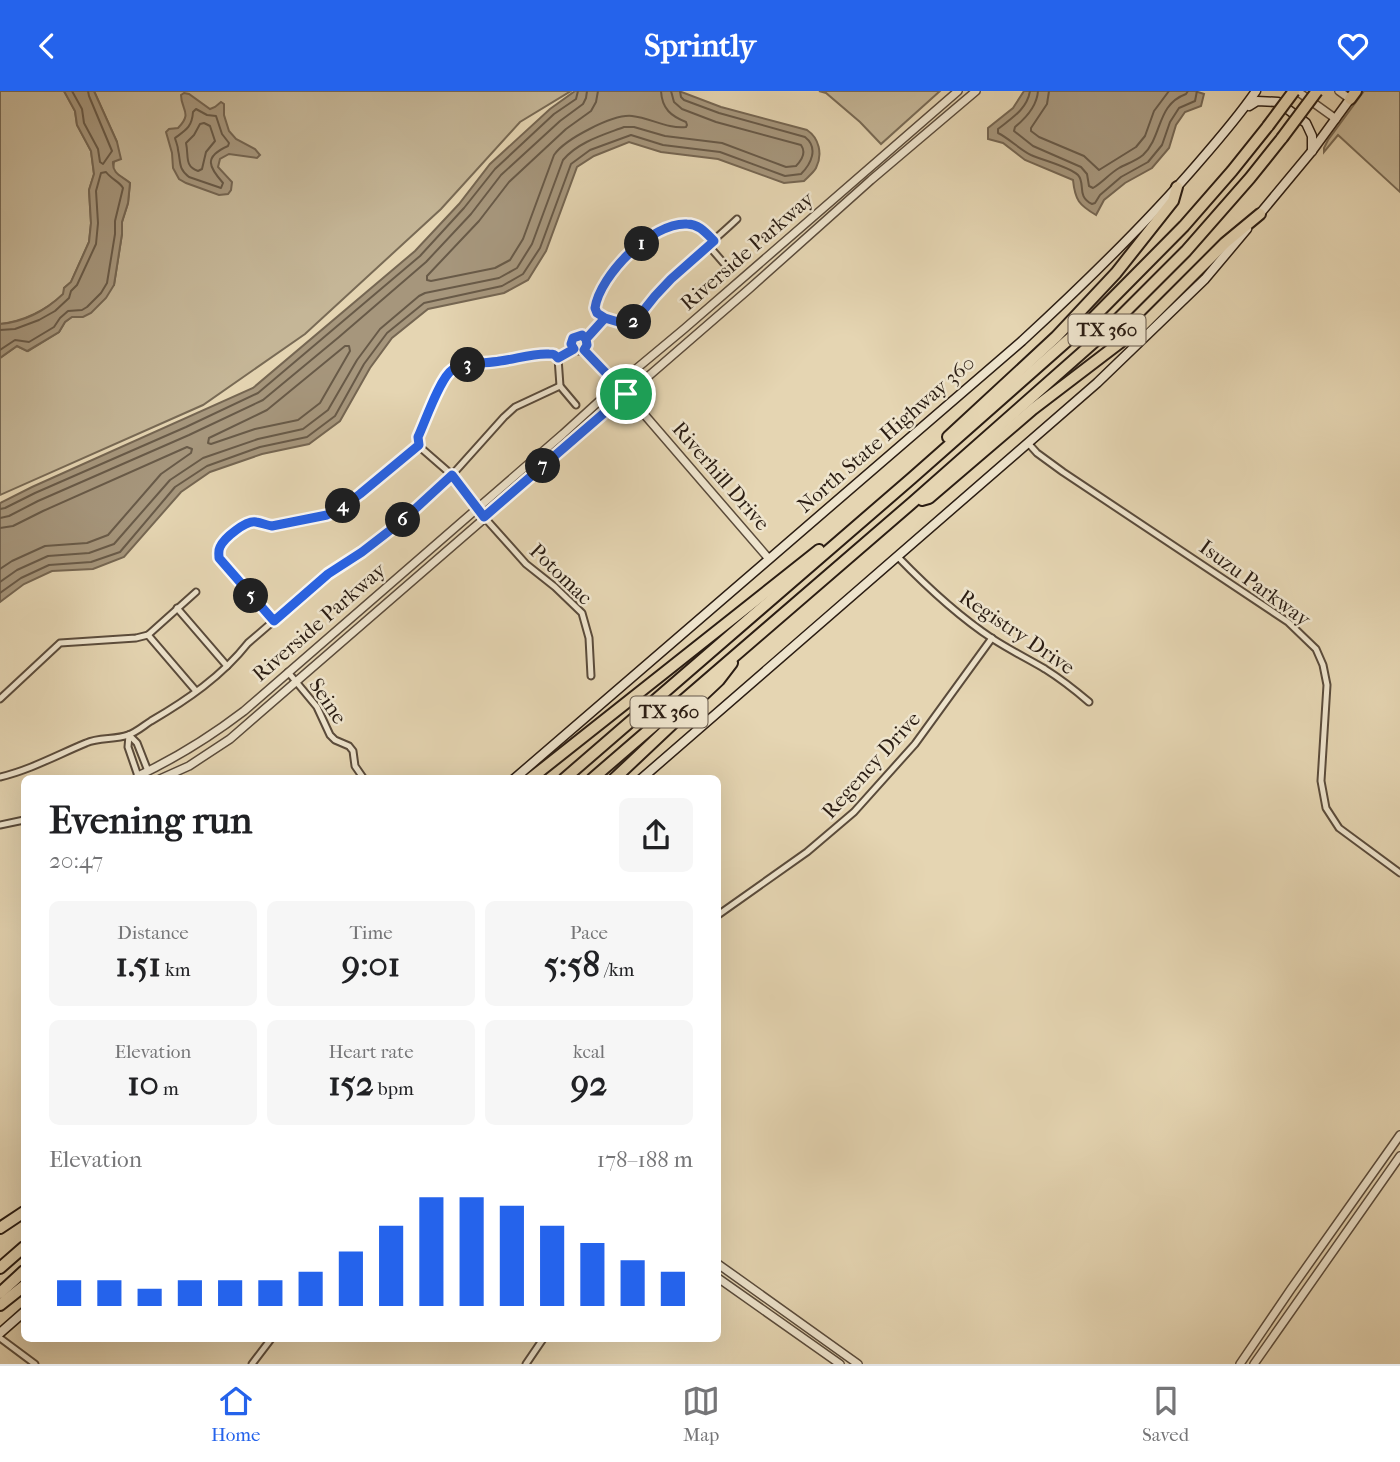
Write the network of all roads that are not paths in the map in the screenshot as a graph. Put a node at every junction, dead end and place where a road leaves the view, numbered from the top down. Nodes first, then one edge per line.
1 (958, 91) edge
2 (976, 91) edge
3 (1256, 91) edge
4 (1296, 91) edge
5 (1317, 91) edge
6 (1339, 91) edge
7 (1353, 95) edge
8 (1241, 112) junction
9 (1336, 119) junction
10 (1312, 151) junction
11 (875, 163) junction
12 (883, 172) junction
13 (1177, 187) junction
14 (1260, 214) junction
15 (737, 219) dead end
16 (714, 241) junction
17 (708, 245) junction
18 (728, 268) dead end
19 (605, 318) junction
20 (586, 339) junction
21 (574, 349) junction
22 (584, 350) junction
23 (558, 358) junction
24 (618, 384) junction
25 (560, 386) junction
26 (626, 394) junction
27 (576, 405) dead end
28 (1028, 443) junction
29 (419, 445) junction
30 (452, 475) junction
31 (912, 478) junction
32 (913, 502) junction
33 (477, 508) junction
34 (484, 517) junction
35 (853, 529) junction
36 (898, 557) junction
37 (769, 559) junction
38 (196, 592) dead end
39 (177, 608) junction
40 (274, 621) junction
41 (148, 635) junction
42 (992, 638) junction
43 (746, 645) junction
44 (227, 666) junction
45 (288, 672) junction
46 (591, 675) dead end
47 (295, 681) junction
48 (196, 691) junction
49 (0, 699) edge
50 (1089, 702) dead end
51 (129, 735) junction
52 (136, 775) edge
53 (149, 775) edge
54 (169, 775) edge
55 (361, 775) edge
56 (519, 775) edge
57 (535, 775) edge
58 (569, 775) edge
59 (597, 775) edge
60 (618, 775) edge
61 (646, 775) edge
62 (0, 777) edge
63 (21, 821) edge
64 (0, 825) edge
65 (1400, 873) edge
66 (721, 913) edge
67 (1400, 1135) edge
68 (1400, 1156) edge
69 (1350, 1206) junction
70 (21, 1208) edge
71 (21, 1214) edge
72 (1360, 1214) junction
73 (0, 1228) edge
74 (1328, 1236) junction
75 (1340, 1242) junction
76 (21, 1250) edge
77 (721, 1265) edge
78 (0, 1268) edge
79 (21, 1274) edge
80 (721, 1280) edge
81 (21, 1288) edge
82 (0, 1293) edge
83 (769, 1301) junction
84 (0, 1305) edge
85 (762, 1310) junction
86 (21, 1315) edge
87 (0, 1336) edge
88 (269, 1342) edge
89 (541, 1342) edge
90 (1257, 1361) edge
91 (35, 1364) edge
92 (252, 1364) edge
93 (526, 1364) edge
94 (840, 1364) edge
95 (858, 1364) edge
96 (1240, 1364) edge

1 - 11 street, Riverside Parkway
2 - 12 street, Riverside Parkway
3 - 8 main road, North State Highway 360
4 - 9 street
4 - 31 highway, TX 360, bridge
5 - 32 highway, TX 360, bridge
6 - 7 street
7 - 9 main road
8 - 10 main road
8 - 13 main road, North State Highway 360
9 - 10 main road
10 - 14 main road
11 - 12 street
11 - 24 street, Riverside Parkway
12 - 26 street, Riverside Parkway
13 - 31 highway
13 - 37 main road, North State Highway 360
14 - 28 main road
14 - 32 highway
15 - 16 street
16 - 17 street
16 - 19 street
17 - 18 street
17 - 19 street
19 - 20 street
20 - 21 street
20 - 22 street
21 - 22 street
21 - 23 street
22 - 24 street
23 - 25 street
23 - 29 street
24 - 26 street, Riverhill Drive
24 - 33 street, Riverside Parkway
25 - 27 street
25 - 30 street
26 - 34 street, Riverside Parkway
26 - 37 street, Riverhill Drive
28 - 36 main road
28 - 65 street, Isuzu Parkway
29 - 30 street, Potomac
29 - 40 street
30 - 33 street, Potomac
30 - 40 street
31 - 35 highway, TX 360
32 - 43 highway, TX 360
33 - 34 street, Potomac
33 - 45 street, Riverside Parkway
34 - 46 street, Potomac
34 - 47 street, Riverside Parkway
35 - 57 highway
35 - 58 highway, TX 360
36 - 42 street, Registry Drive
36 - 61 main road
37 - 56 main road, North State Highway 360
38 - 39 street
39 - 41 street
39 - 44 street
40 - 44 street
41 - 48 street
41 - 49 street
42 - 50 street, Registry Drive
42 - 66 street, Regency Drive
43 - 59 highway, TX 360
43 - 60 highway
44 - 48 street
45 - 47 street, Seine
45 - 53 street, Riverside Parkway
47 - 54 street, Riverside Parkway
47 - 55 street, Seine
48 - 51 street
51 - 52 street
51 - 53 street
51 - 62 street
63 - 64 street
67 - 69 street
68 - 72 street
69 - 72 street
69 - 74 street
70 - 73 main road
71 - 73 highway
72 - 75 street
74 - 75 street
74 - 96 street
75 - 90 street
76 - 78 highway
77 - 83 street
79 - 82 highway
80 - 85 street
81 - 84 highway
83 - 85 street
83 - 95 street
85 - 94 street
86 - 87 main road
87 - 91 street
88 - 92 street
89 - 93 street

